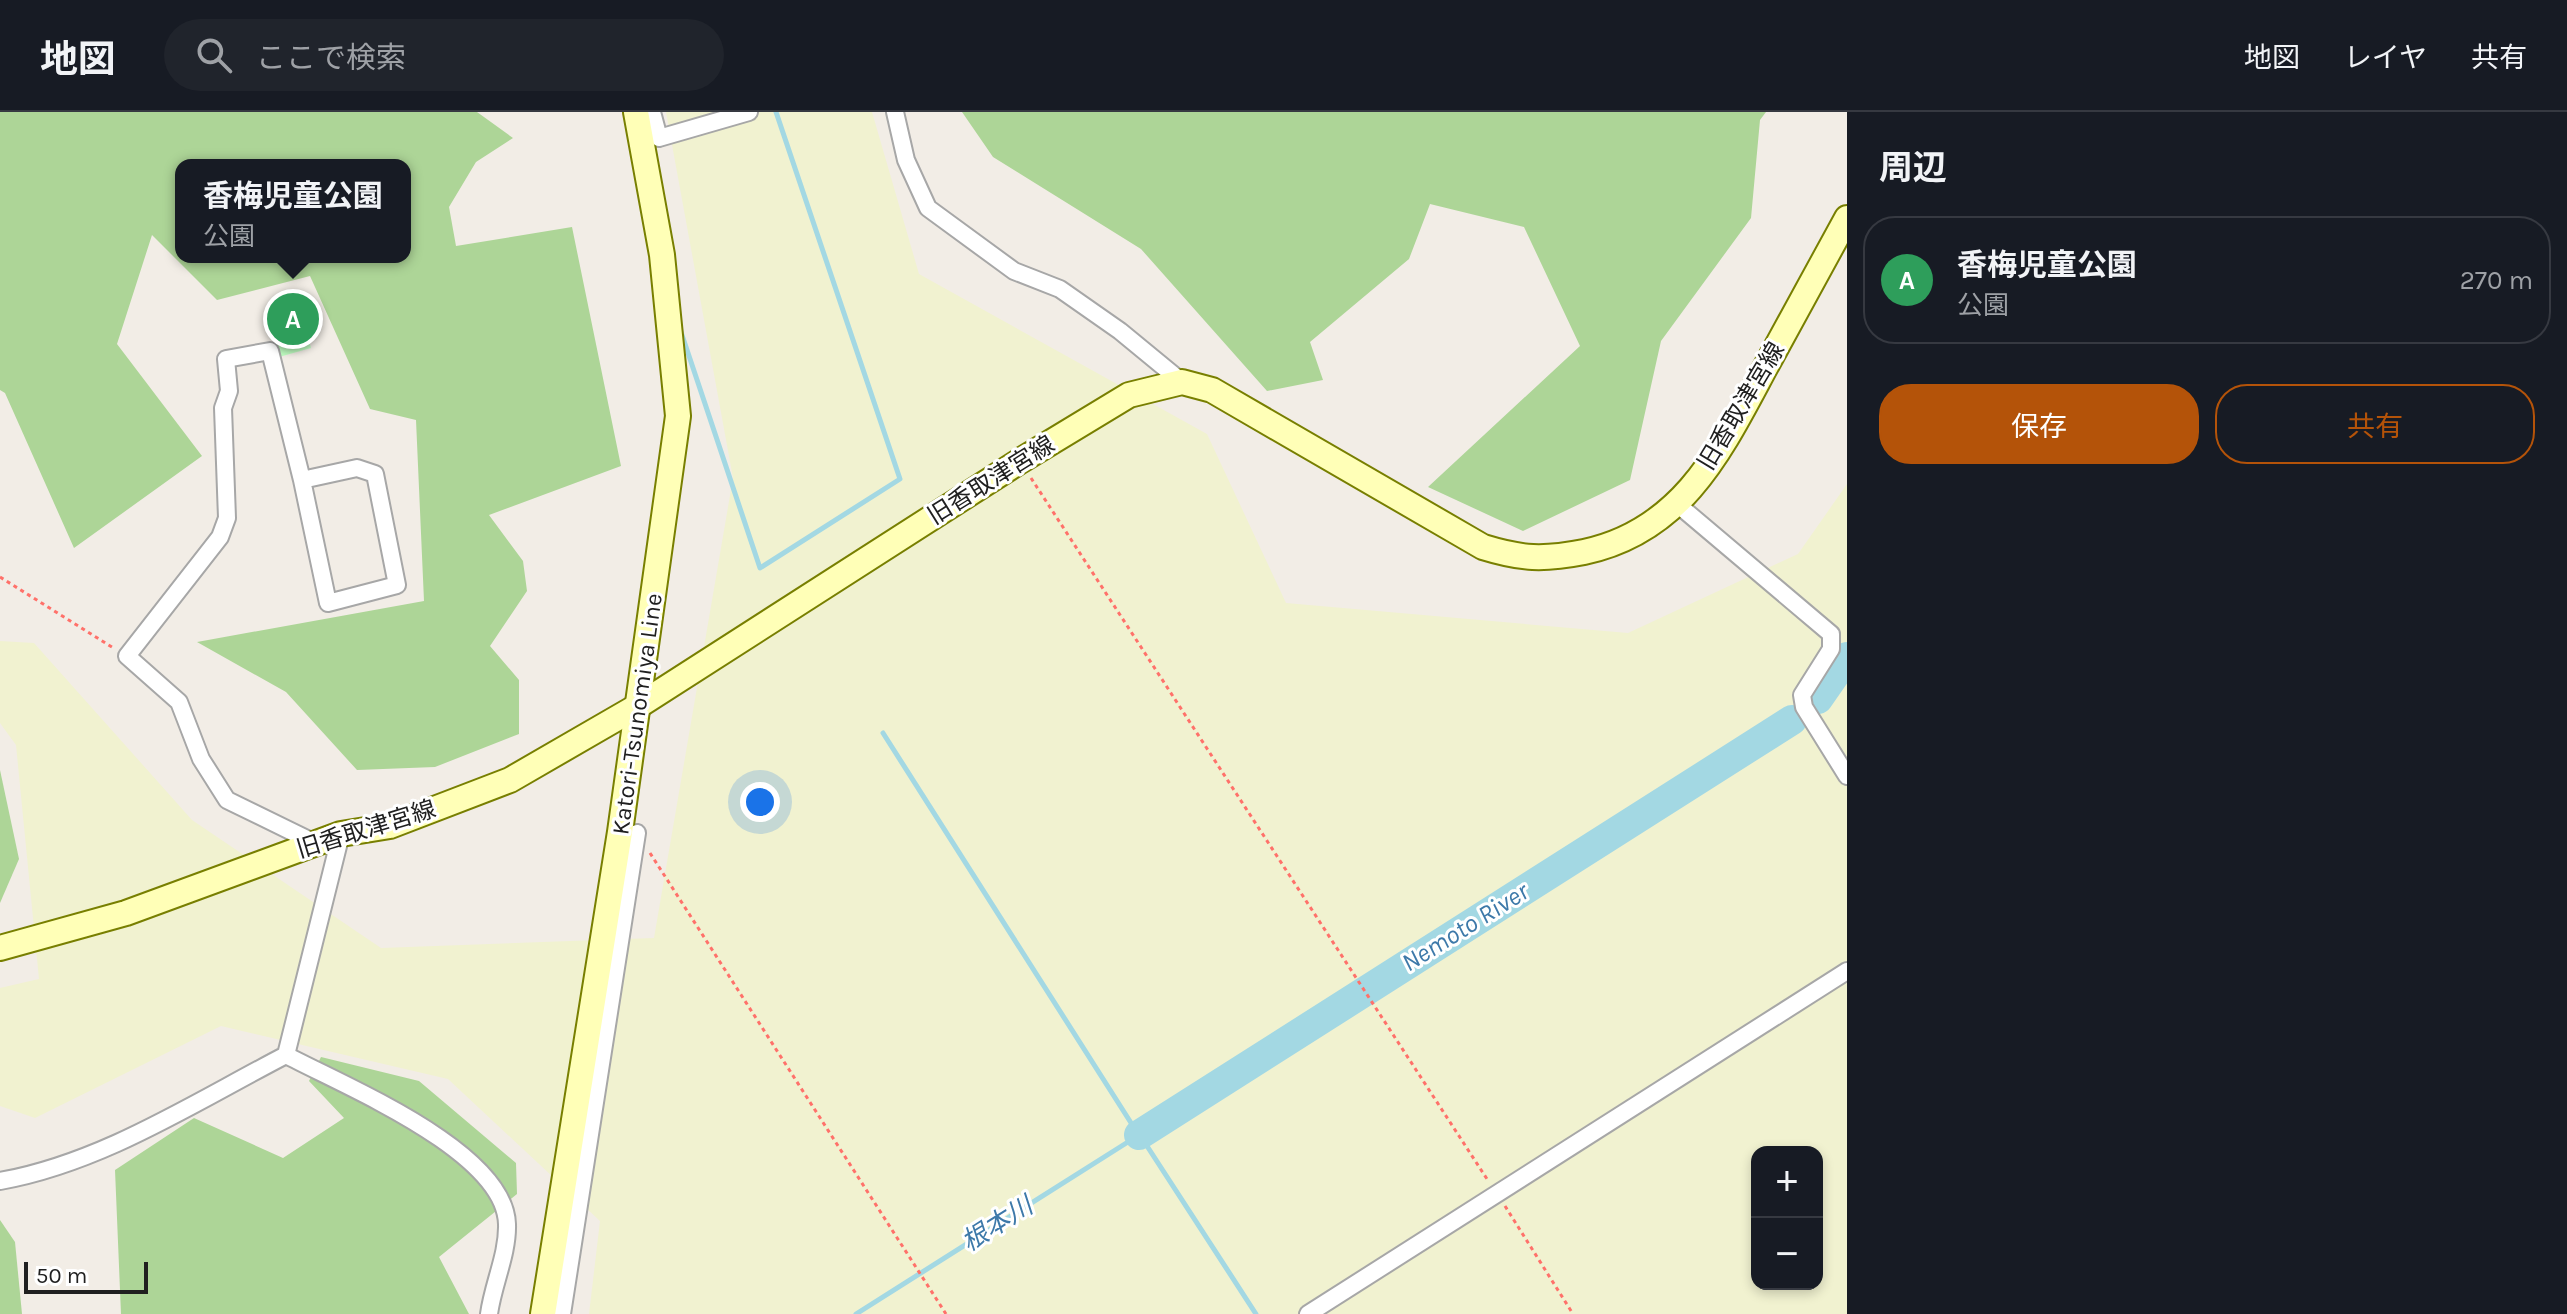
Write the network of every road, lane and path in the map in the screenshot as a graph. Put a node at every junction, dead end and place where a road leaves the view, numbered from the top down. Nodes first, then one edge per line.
1 (636, 112) edge
2 (652, 112) edge
3 (749, 112) edge
4 (895, 112) edge
5 (1847, 218) edge
6 (1182, 382) junction
7 (1020, 461) junction
8 (302, 480) junction
9 (1676, 503) junction
10 (0, 577) edge
11 (127, 656) junction
12 (638, 706) junction
13 (1847, 776) edge
14 (637, 833) joint
15 (341, 834) junction
16 (315, 843) junction
17 (0, 948) edge
18 (1847, 971) edge
19 (286, 1055) junction
20 (0, 1181) edge
21 (1497, 1194) junction
22 (489, 1314) edge
23 (543, 1314) edge
24 (562, 1314) edge
25 (946, 1314) edge
26 (1308, 1314) edge
27 (1573, 1314) edge

1 - 12 street, Katori-Tsunomiya Line
2 - 3 street
4 - 6 street
5 - 9 street, 旧香取津宮線
6 - 7 street, 旧香取津宮線
6 - 9 street, 旧香取津宮線
7 - 12 street, 旧香取津宮線
7 - 21 path
8 - 8 street
8 - 11 street
9 - 13 street
10 - 11 path
11 - 16 street
12 - 15 street, 旧香取津宮線
12 - 23 street, Katori-Tsunomiya Line
14 - 24 street
14 - 25 path
15 - 16 street, 旧香取津宮線
15 - 19 street
16 - 17 street, 旧香取津宮線
18 - 21 street
19 - 20 street
19 - 22 street
21 - 26 street
21 - 27 path

